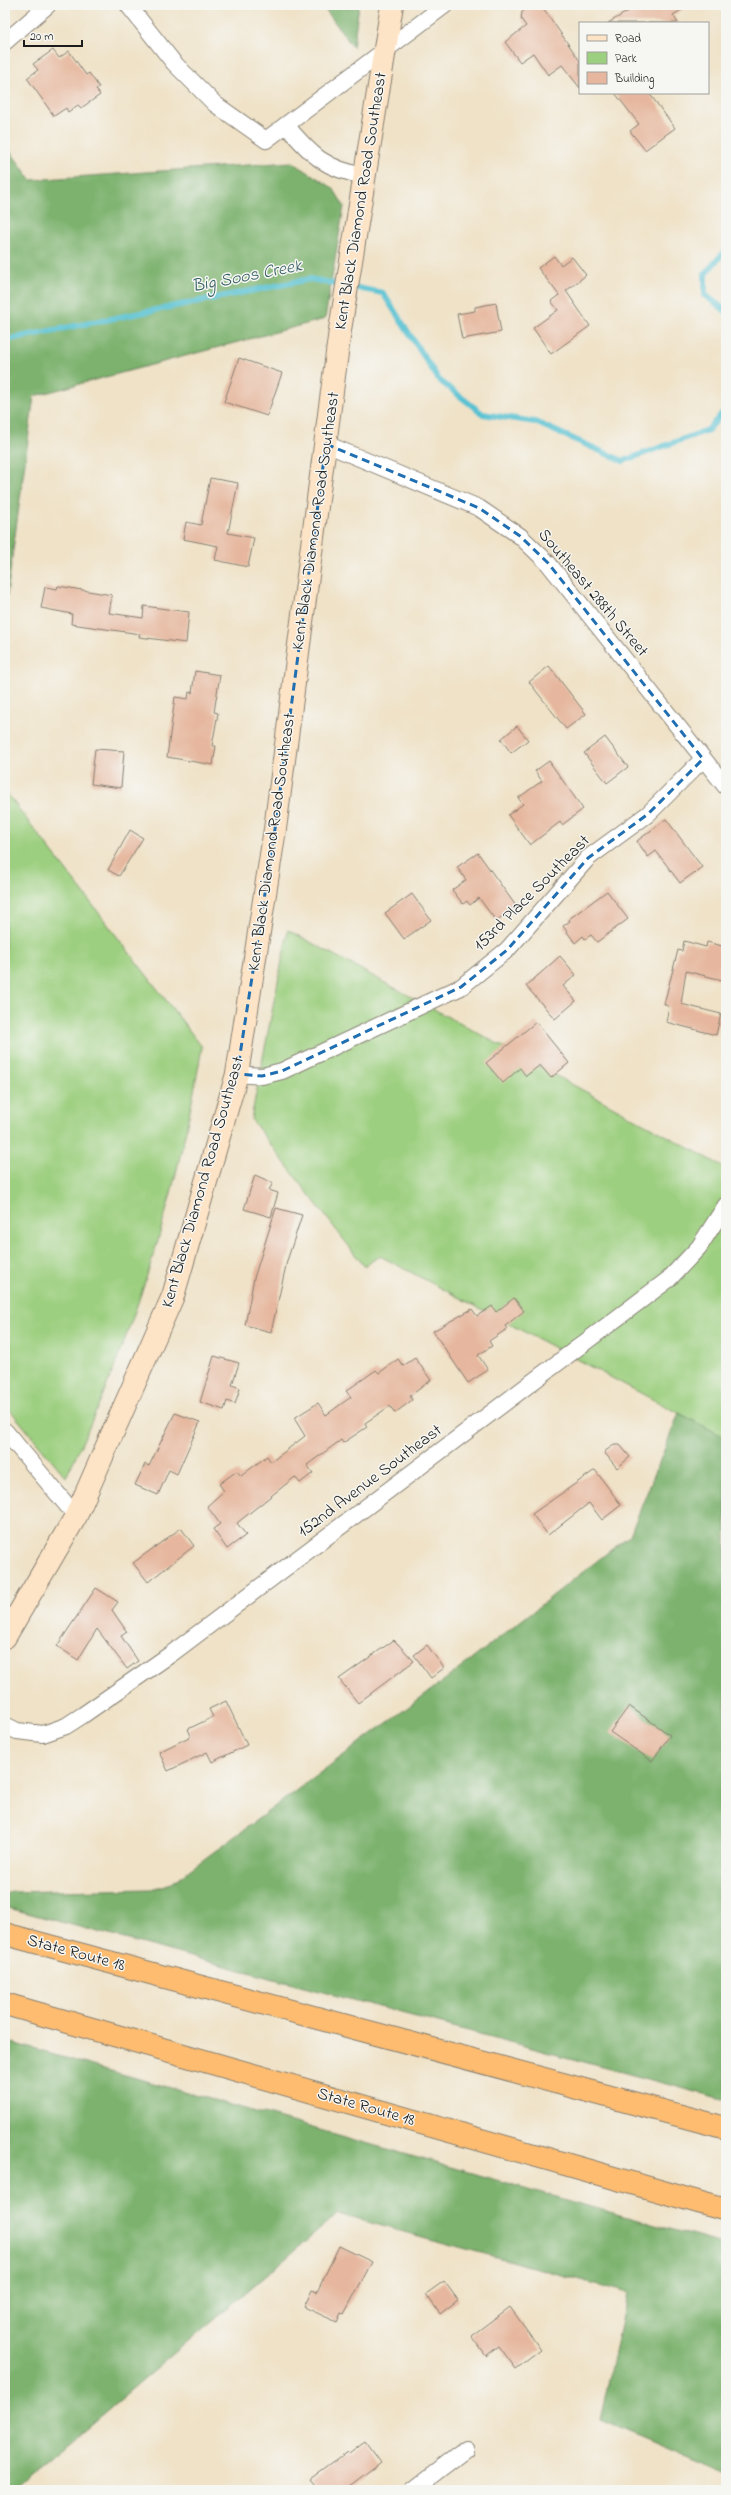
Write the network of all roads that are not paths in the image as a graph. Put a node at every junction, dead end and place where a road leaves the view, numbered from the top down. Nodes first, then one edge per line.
1 (48, 5) edge
2 (128, 5) edge
3 (392, 5) edge
4 (445, 5) edge
5 (5, 42) edge
6 (385, 50) junction
7 (286, 125) junction
8 (366, 176) junction
9 (326, 444) junction
10 (702, 759) junction
11 (726, 787) edge
12 (237, 1074) junction
13 (726, 1205) edge
14 (5, 1431) edge
15 (76, 1516) junction
16 (5, 1637) edge
17 (5, 1726) edge
18 (5, 1934) edge
19 (5, 2004) edge
20 (726, 2128) edge
21 (726, 2210) edge
22 (466, 2449) dead end
23 (413, 2490) edge

1 - 5 street
2 - 7 street
3 - 6 street, Kent Black Diamond Road Southeast
4 - 6 street
6 - 7 street
6 - 8 street, Kent Black Diamond Road Southeast
7 - 8 street
8 - 9 street, Kent Black Diamond Road Southeast
9 - 10 street, Southeast 288th Street
9 - 12 street, Kent Black Diamond Road Southeast
10 - 11 street, Southeast 288th Street
10 - 12 street, 153rd Place Southeast
12 - 15 street, Kent Black Diamond Road Southeast
13 - 17 street, 152nd Avenue Southeast
14 - 15 street
15 - 16 street, Kent Black Diamond Road Southeast
18 - 20 highway, State Route 18
19 - 21 highway, State Route 18
22 - 23 street

